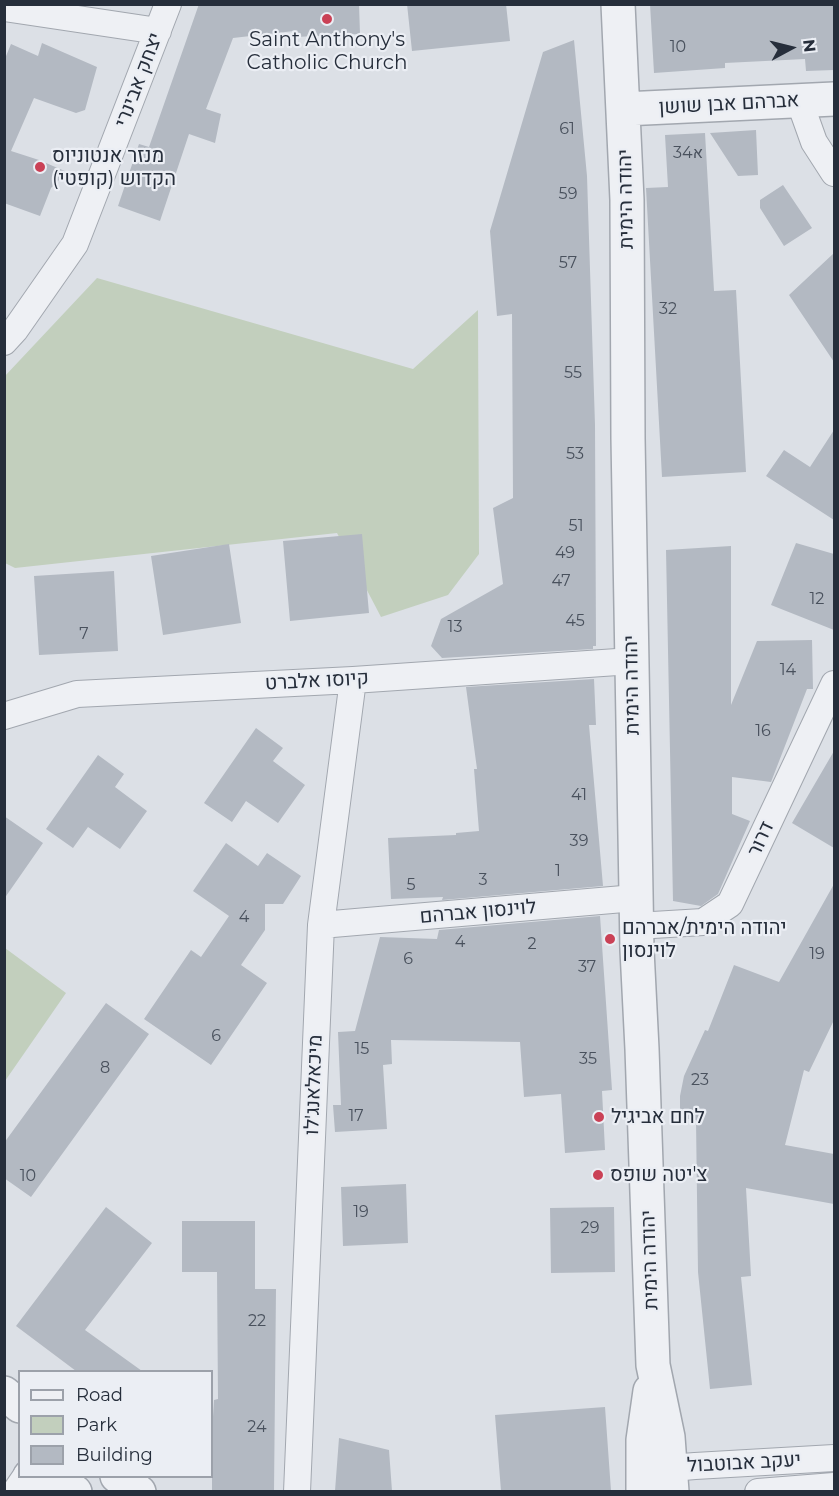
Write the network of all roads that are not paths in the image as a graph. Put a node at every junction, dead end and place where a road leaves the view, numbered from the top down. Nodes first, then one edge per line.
1 (168, 4) edge
2 (618, 4) edge
3 (4, 8) edge
4 (158, 30) junction
5 (834, 99) edge
6 (799, 100) junction
7 (624, 109) junction
8 (834, 173) edge
9 (4, 342) edge
10 (632, 661) junction
11 (352, 680) junction
12 (832, 700) edge
13 (4, 716) edge
14 (636, 912) junction
15 (321, 925) junction
16 (4, 1393) edge
17 (18, 1404) edge
18 (834, 1458) edge
19 (26, 1478) edge
20 (34, 1478) edge
21 (120, 1478) edge
22 (658, 1485) edge
23 (834, 1486) edge
24 (15, 1491) edge
25 (75, 1491) edge
26 (139, 1491) edge
27 (297, 1491) edge
28 (758, 1491) edge

1 - 4 street, יצחק אבינרי
2 - 7 street, יהודה הימית
3 - 4 street
4 - 9 street, יצחק אבינרי
5 - 6 street, אברהם אבן שושן
6 - 7 street, אברהם אבן שושן
6 - 8 street
7 - 10 street, יהודה הימית
10 - 11 street, קיוסו אלברט
10 - 14 street, יהודה הימית
11 - 13 street, קיוסו אלברט
11 - 15 street, מיכאלאנג'לו
12 - 14 street, דרור
14 - 15 street, לוינסון אברהם
14 - 22 street, יהודה הימית
15 - 27 street, מיכאלאנג'לו
16 - 17 street
18 - 22 street, יעקב אבוטבול
19 - 24 street
20 - 25 street
21 - 26 street
23 - 28 street, יעקב אבוטבול

